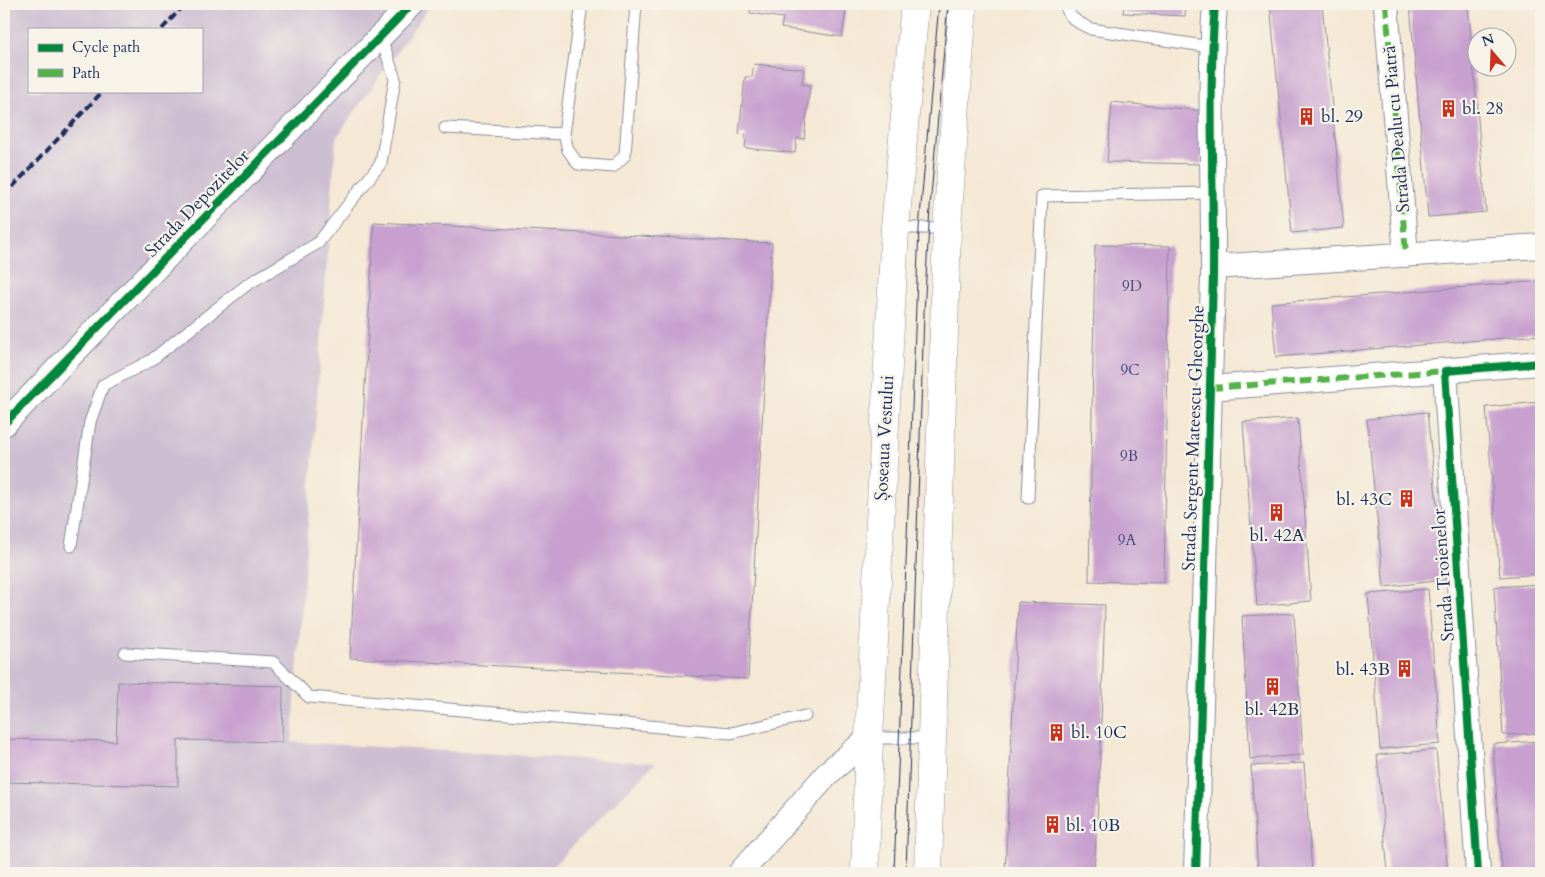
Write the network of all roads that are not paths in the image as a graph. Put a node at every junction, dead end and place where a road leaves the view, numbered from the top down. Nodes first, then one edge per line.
1 (412, 4) edge
2 (582, 4) edge
3 (636, 4) edge
4 (915, 4) edge
5 (963, 4) edge
6 (1066, 4) edge
7 (1215, 4) edge
8 (1386, 4) edge
9 (378, 39) junction
10 (1211, 47) junction
11 (444, 128) dead end
12 (564, 134) junction
13 (1213, 193) junction
14 (895, 228) junction
15 (947, 228) junction
16 (1541, 246) edge
17 (1406, 255) junction
18 (1213, 267) junction
19 (1541, 363) edge
20 (1445, 371) junction
21 (1210, 388) junction
22 (4, 424) edge
23 (1028, 498) dead end
24 (71, 546) dead end
25 (125, 653) dead end
26 (806, 716) dead end
27 (869, 738) junction
28 (932, 738) junction
29 (740, 873) edge
30 (865, 873) edge
31 (928, 873) edge
32 (1196, 873) edge
33 (1478, 873) edge

1 - 9 street, Strada Depozitelor
2 - 12 lane
3 - 12 lane
4 - 14 main road, Șoseaua Vestului
5 - 15 main road
6 - 10 lane
7 - 10 street, Strada Sergent Mateescu Gheorghe
8 - 17 street, Strada Dealu cu Piatră
9 - 22 street, Strada Depozitelor
9 - 24 lane
10 - 13 street, Strada Sergent Mateescu Gheorghe
11 - 12 lane
13 - 18 street, Strada Sergent Mateescu Gheorghe
13 - 23 lane
14 - 15 lane
14 - 27 main road, Șoseaua Vestului
15 - 28 main road
16 - 17 street
17 - 18 street
18 - 21 street, Strada Sergent Mateescu Gheorghe
19 - 20 street
20 - 21 street
20 - 33 street, Strada Troienelor
21 - 32 street, Strada Sergent Mateescu Gheorghe
25 - 26 lane
27 - 28 lane
27 - 29 street
27 - 30 main road, Șoseaua Vestului
28 - 31 main road

